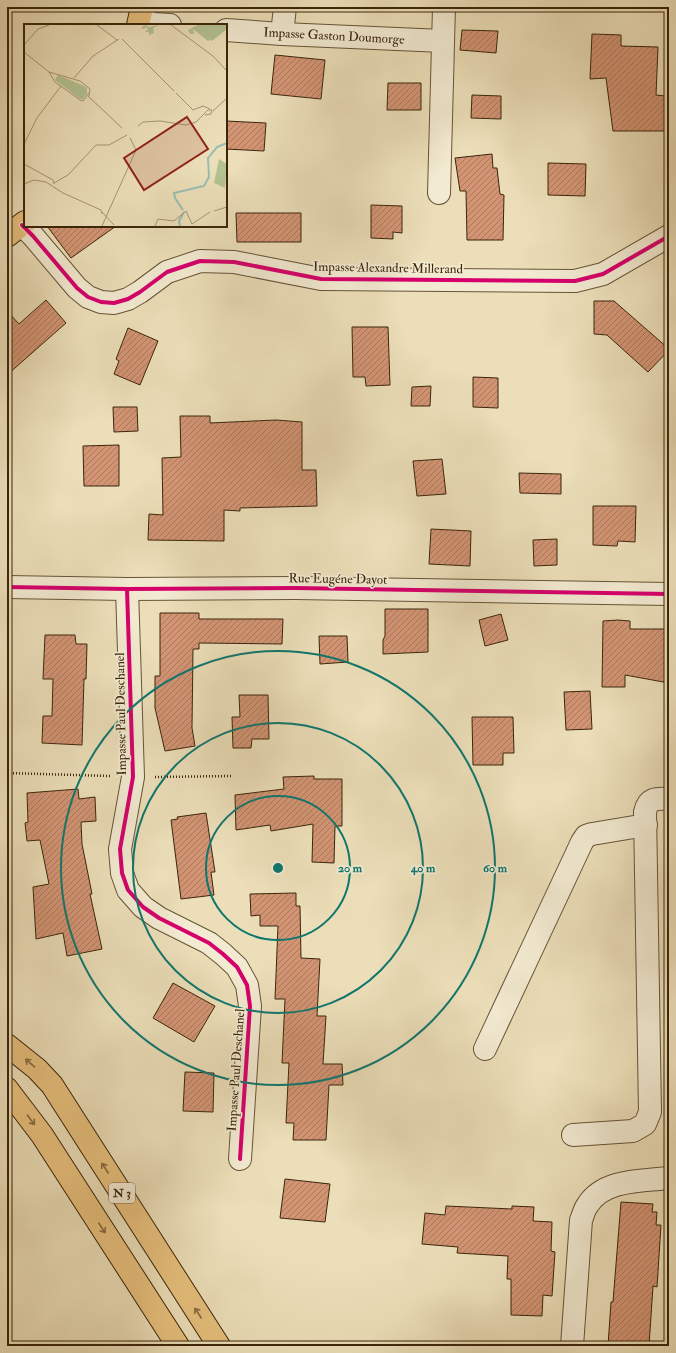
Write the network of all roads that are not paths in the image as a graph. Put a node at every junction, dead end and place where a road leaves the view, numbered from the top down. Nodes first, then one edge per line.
1 (285, 7) edge
2 (444, 7) edge
3 (140, 17) edge
4 (154, 24) edge
5 (227, 30) edge
6 (282, 34) junction
7 (443, 41) junction
8 (439, 193) dead end
9 (18, 228) edge
10 (669, 236) edge
11 (7, 587) edge
12 (127, 589) junction
13 (669, 594) edge
14 (669, 799) edge
15 (646, 825) junction
16 (7, 1045) edge
17 (486, 1049) dead end
18 (7, 1089) edge
19 (573, 1135) dead end
20 (240, 1160) dead end
21 (669, 1178) edge
22 (178, 1346) edge
23 (219, 1346) edge
24 (572, 1346) edge

1 - 6 street
2 - 7 street
3 - 4 street
5 - 6 street, Impasse Gaston Doumorge
6 - 7 street, Impasse Gaston Doumorge
7 - 8 street
9 - 10 street, Impasse Alexandre Millerand
11 - 12 street, Rue Eugéne Dayot
12 - 13 street, Rue Eugéne Dayot
12 - 20 street, Impasse Paul Deschanel
14 - 15 street
15 - 17 street
15 - 19 street
23 -> 16 highway, N 3
18 -> 22 highway, N 3
21 - 24 street

